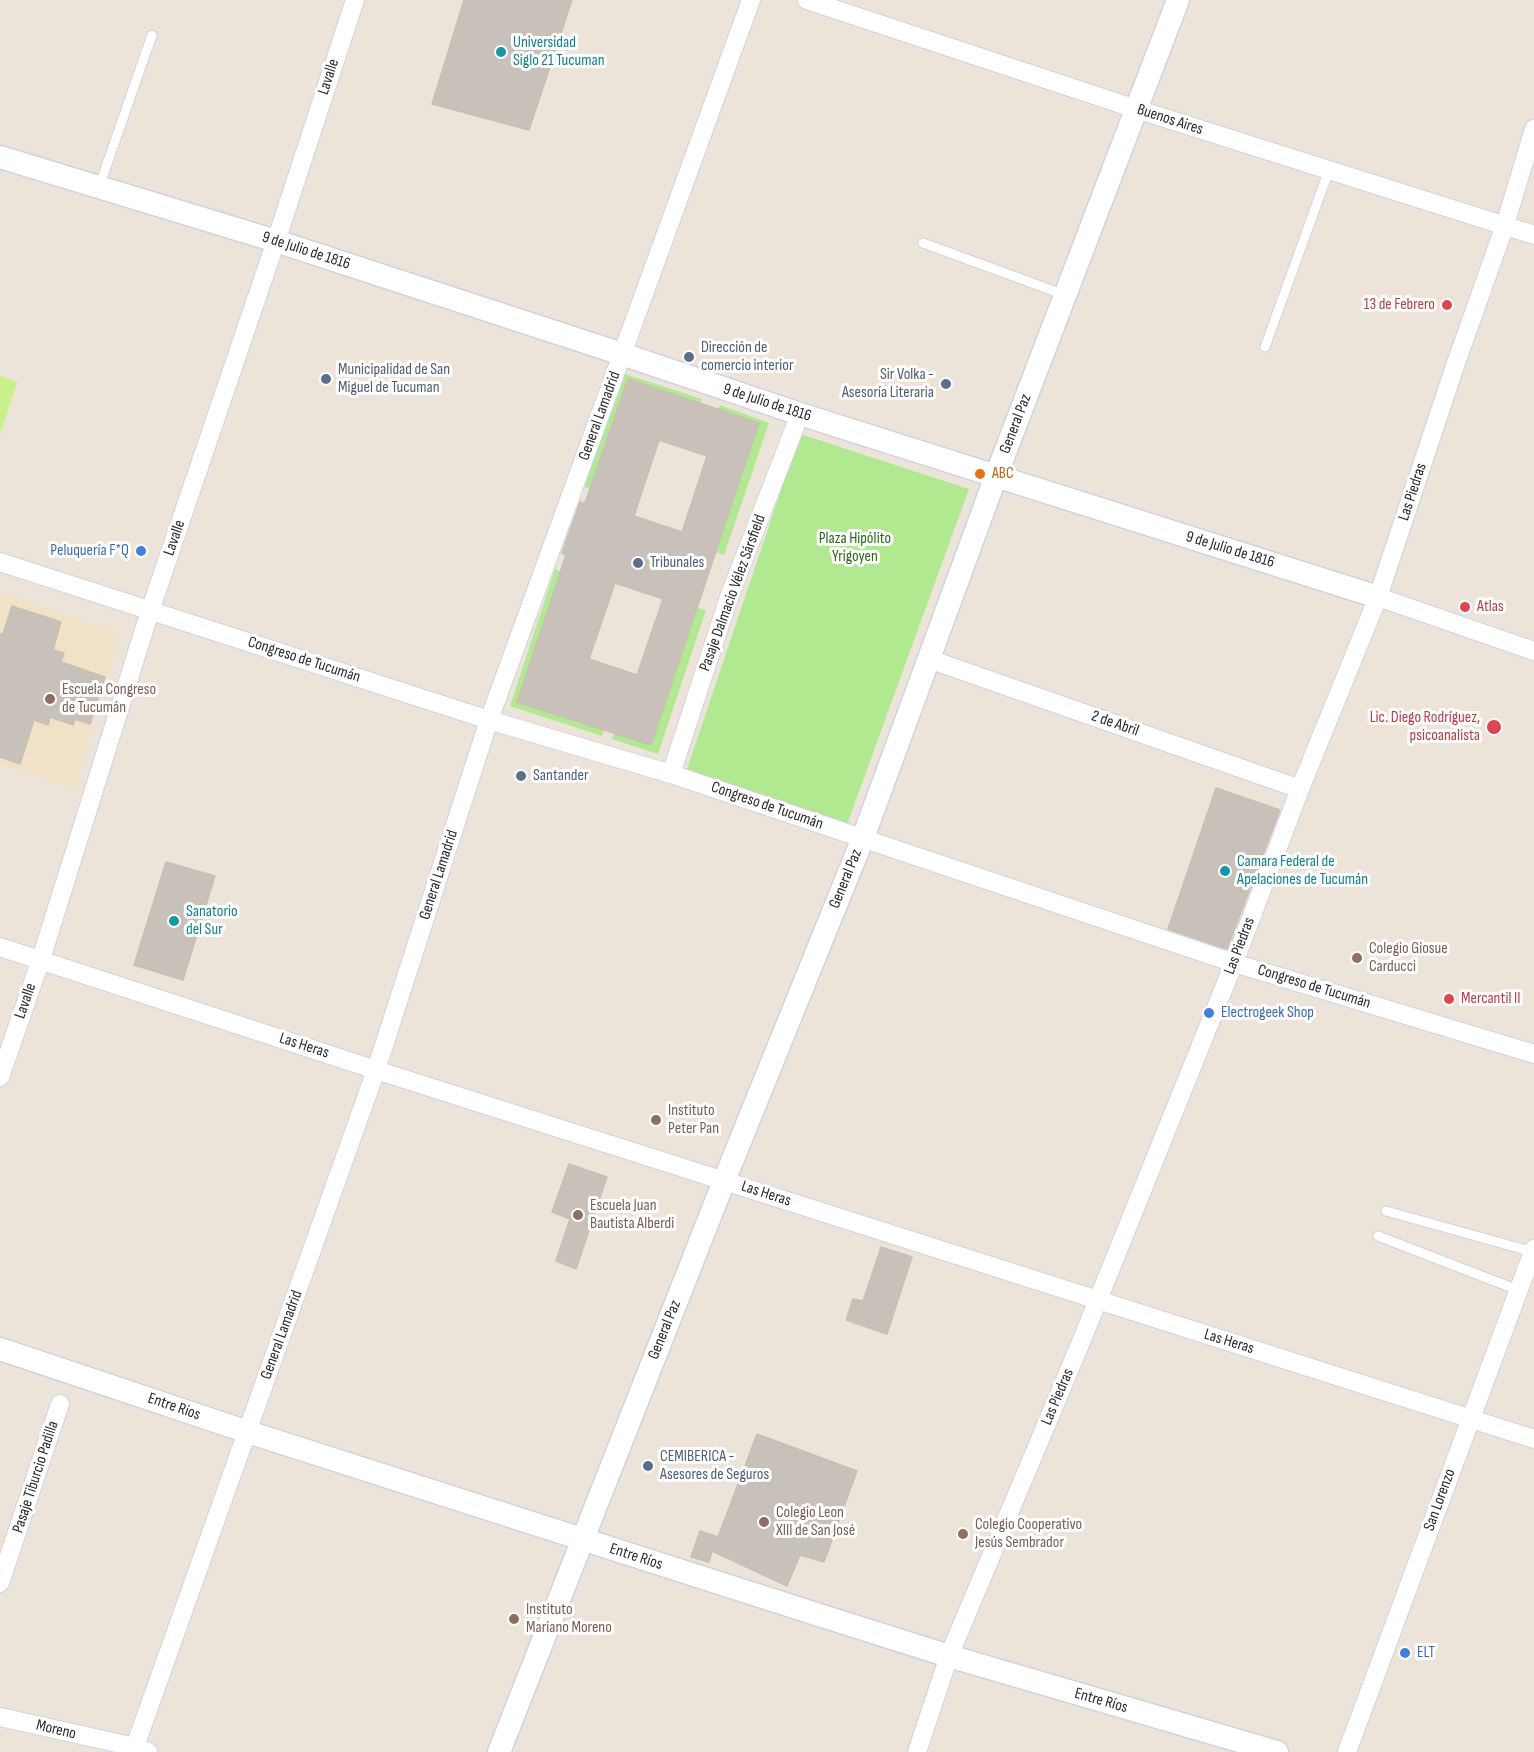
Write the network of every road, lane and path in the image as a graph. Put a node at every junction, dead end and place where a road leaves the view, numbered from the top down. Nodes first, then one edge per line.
1 (354, 0) edge
2 (751, 0) edge
3 (807, 0) edge
4 (1178, 0) edge
5 (153, 35) dead end
6 (1136, 109) junction
7 (1534, 129) edge
8 (0, 157) edge
9 (1329, 170) junction
10 (99, 188) junction
11 (1505, 225) junction
12 (1534, 235) edge
13 (276, 241) junction
14 (923, 243) dead end
15 (1065, 295) junction
16 (1265, 347) dead end
17 (622, 354) junction
18 (800, 414) junction
19 (996, 476) junction
20 (0, 562) edge
21 (1378, 597) junction
22 (150, 611) junction
23 (1534, 651) edge
24 (929, 659) junction
25 (489, 720) junction
26 (671, 774) junction
27 (1300, 789) junction
28 (863, 838) junction
29 (0, 947) edge
30 (40, 959) junction
31 (1234, 963) junction
32 (1534, 1054) edge
33 (376, 1070) junction
34 (0, 1077) edge
35 (724, 1181) junction
36 (1386, 1211) dead end
37 (1378, 1236) dead end
38 (1533, 1250) edge
39 (1518, 1290) junction
40 (1097, 1301) junction
41 (0, 1349) edge
42 (60, 1404) dead end
43 (1471, 1418) junction
44 (248, 1432) junction
45 (1534, 1439) edge
46 (582, 1540) junction
47 (0, 1583) edge
48 (949, 1656) junction
49 (0, 1717) edge
50 (138, 1750) edge
51 (499, 1752) edge
52 (917, 1752) edge
53 (1277, 1752) edge
54 (1347, 1752) edge

1 - 13 street, Lavalle
2 - 17 street, General Lamadrid
3 - 6 street, Buenos Aires
4 - 6 street, General Paz
5 - 10 lane
6 - 9 street, Buenos Aires
6 - 15 street, General Paz
7 - 11 street, Las Piedras
8 - 10 street, 9 de Julio de 1816
9 - 11 street, Buenos Aires
9 - 16 lane
10 - 13 street, 9 de Julio de 1816
11 - 12 street, Buenos Aires
11 - 21 street, Las Piedras
13 - 17 street, 9 de Julio de 1816
13 - 22 street, Lavalle
14 - 15 lane
15 - 19 street, General Paz
17 - 18 street, 9 de Julio de 1816
17 - 25 street, General Lamadrid
18 - 19 street, 9 de Julio de 1816
18 - 26 street, Pasaje Dalmacio Vélez Sársfield
19 - 21 street, 9 de Julio de 1816
19 - 24 street, General Paz
20 - 22 street, Congreso de Tucumán
21 - 23 street, 9 de Julio de 1816
21 - 27 street, Las Piedras
22 - 25 street, Congreso de Tucumán
22 - 30 street, Lavalle
24 - 27 street, 2 de Abril
24 - 28 street, General Paz
25 - 26 street, Congreso de Tucumán
25 - 33 street, General Lamadrid
26 - 28 street, Congreso de Tucumán
27 - 31 street, Las Piedras
28 - 31 street, Congreso de Tucumán
28 - 35 street, General Paz
29 - 30 street, Las Heras
30 - 33 street, Las Heras
30 - 34 street, Lavalle
31 - 32 street, Congreso de Tucumán
31 - 40 street, Las Piedras
33 - 35 street, Las Heras
33 - 44 street, General Lamadrid
35 - 40 street, Las Heras
35 - 46 street, General Paz
36 - 38 lane
37 - 39 lane
38 - 39 street, San Lorenzo
39 - 43 street, San Lorenzo
40 - 43 street, Las Heras
40 - 48 street, Las Piedras
41 - 44 street, Entre Ríos
42 - 47 street, Pasaje Tiburcio Padilla
43 - 45 street, Las Heras
43 - 54 street, San Lorenzo
44 - 46 street, Entre Ríos
44 - 50 street, General Lamadrid
46 - 48 street, Entre Ríos
46 - 51 street, General Paz
48 - 52 street, Las Piedras
48 - 53 street, Entre Ríos
49 - 50 street, Moreno

